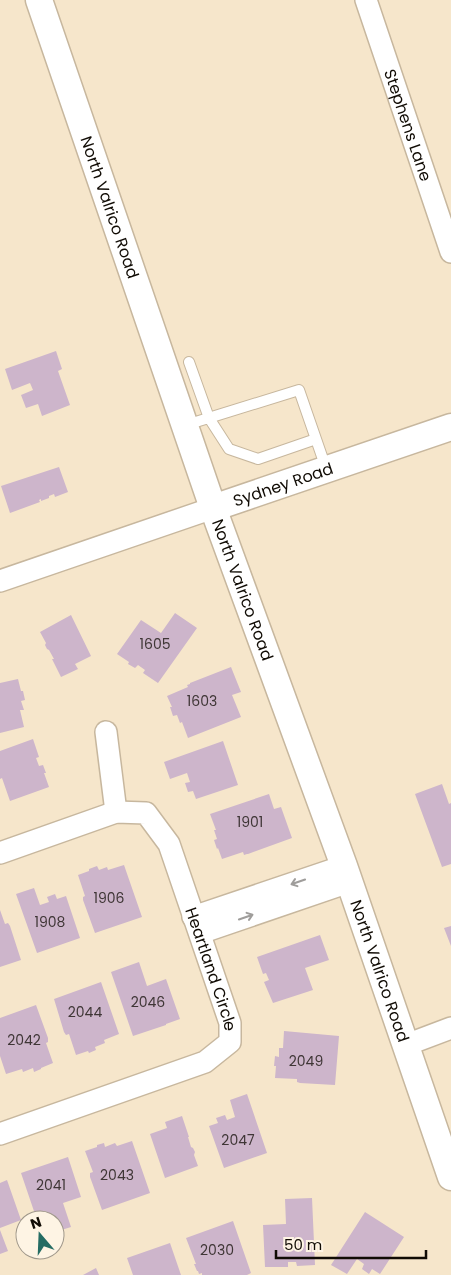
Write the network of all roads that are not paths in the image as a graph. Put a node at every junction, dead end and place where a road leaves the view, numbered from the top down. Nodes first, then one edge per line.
1 (39, 0) edge
2 (366, 0) edge
3 (451, 252) edge
4 (189, 362) dead end
5 (209, 418) junction
6 (185, 426) junction
7 (451, 427) edge
8 (316, 439) junction
9 (327, 469) junction
10 (213, 508) junction
11 (0, 581) edge
12 (106, 732) dead end
13 (116, 812) junction
14 (0, 853) edge
15 (347, 874) junction
16 (196, 925) junction
17 (451, 1028) edge
18 (406, 1045) junction
19 (0, 1134) edge
20 (451, 1177) edge

1 - 6 street, North Valrico Road
2 - 3 street, Stephens Lane
4 - 5 lane
5 - 6 lane
5 - 8 lane
5 - 8 lane
6 - 10 street, North Valrico Road
7 - 9 street, Sydney Road
8 - 9 lane
9 - 10 street, Sydney Road
10 - 11 street, Sydney Road
10 - 15 street, North Valrico Road
12 - 13 street
13 - 14 street, Heartland Circle
13 - 16 street, Heartland Circle
15 - 16 street
15 - 18 street, North Valrico Road
16 - 19 street, Heartland Circle
17 - 18 street
18 - 20 street, North Valrico Road

